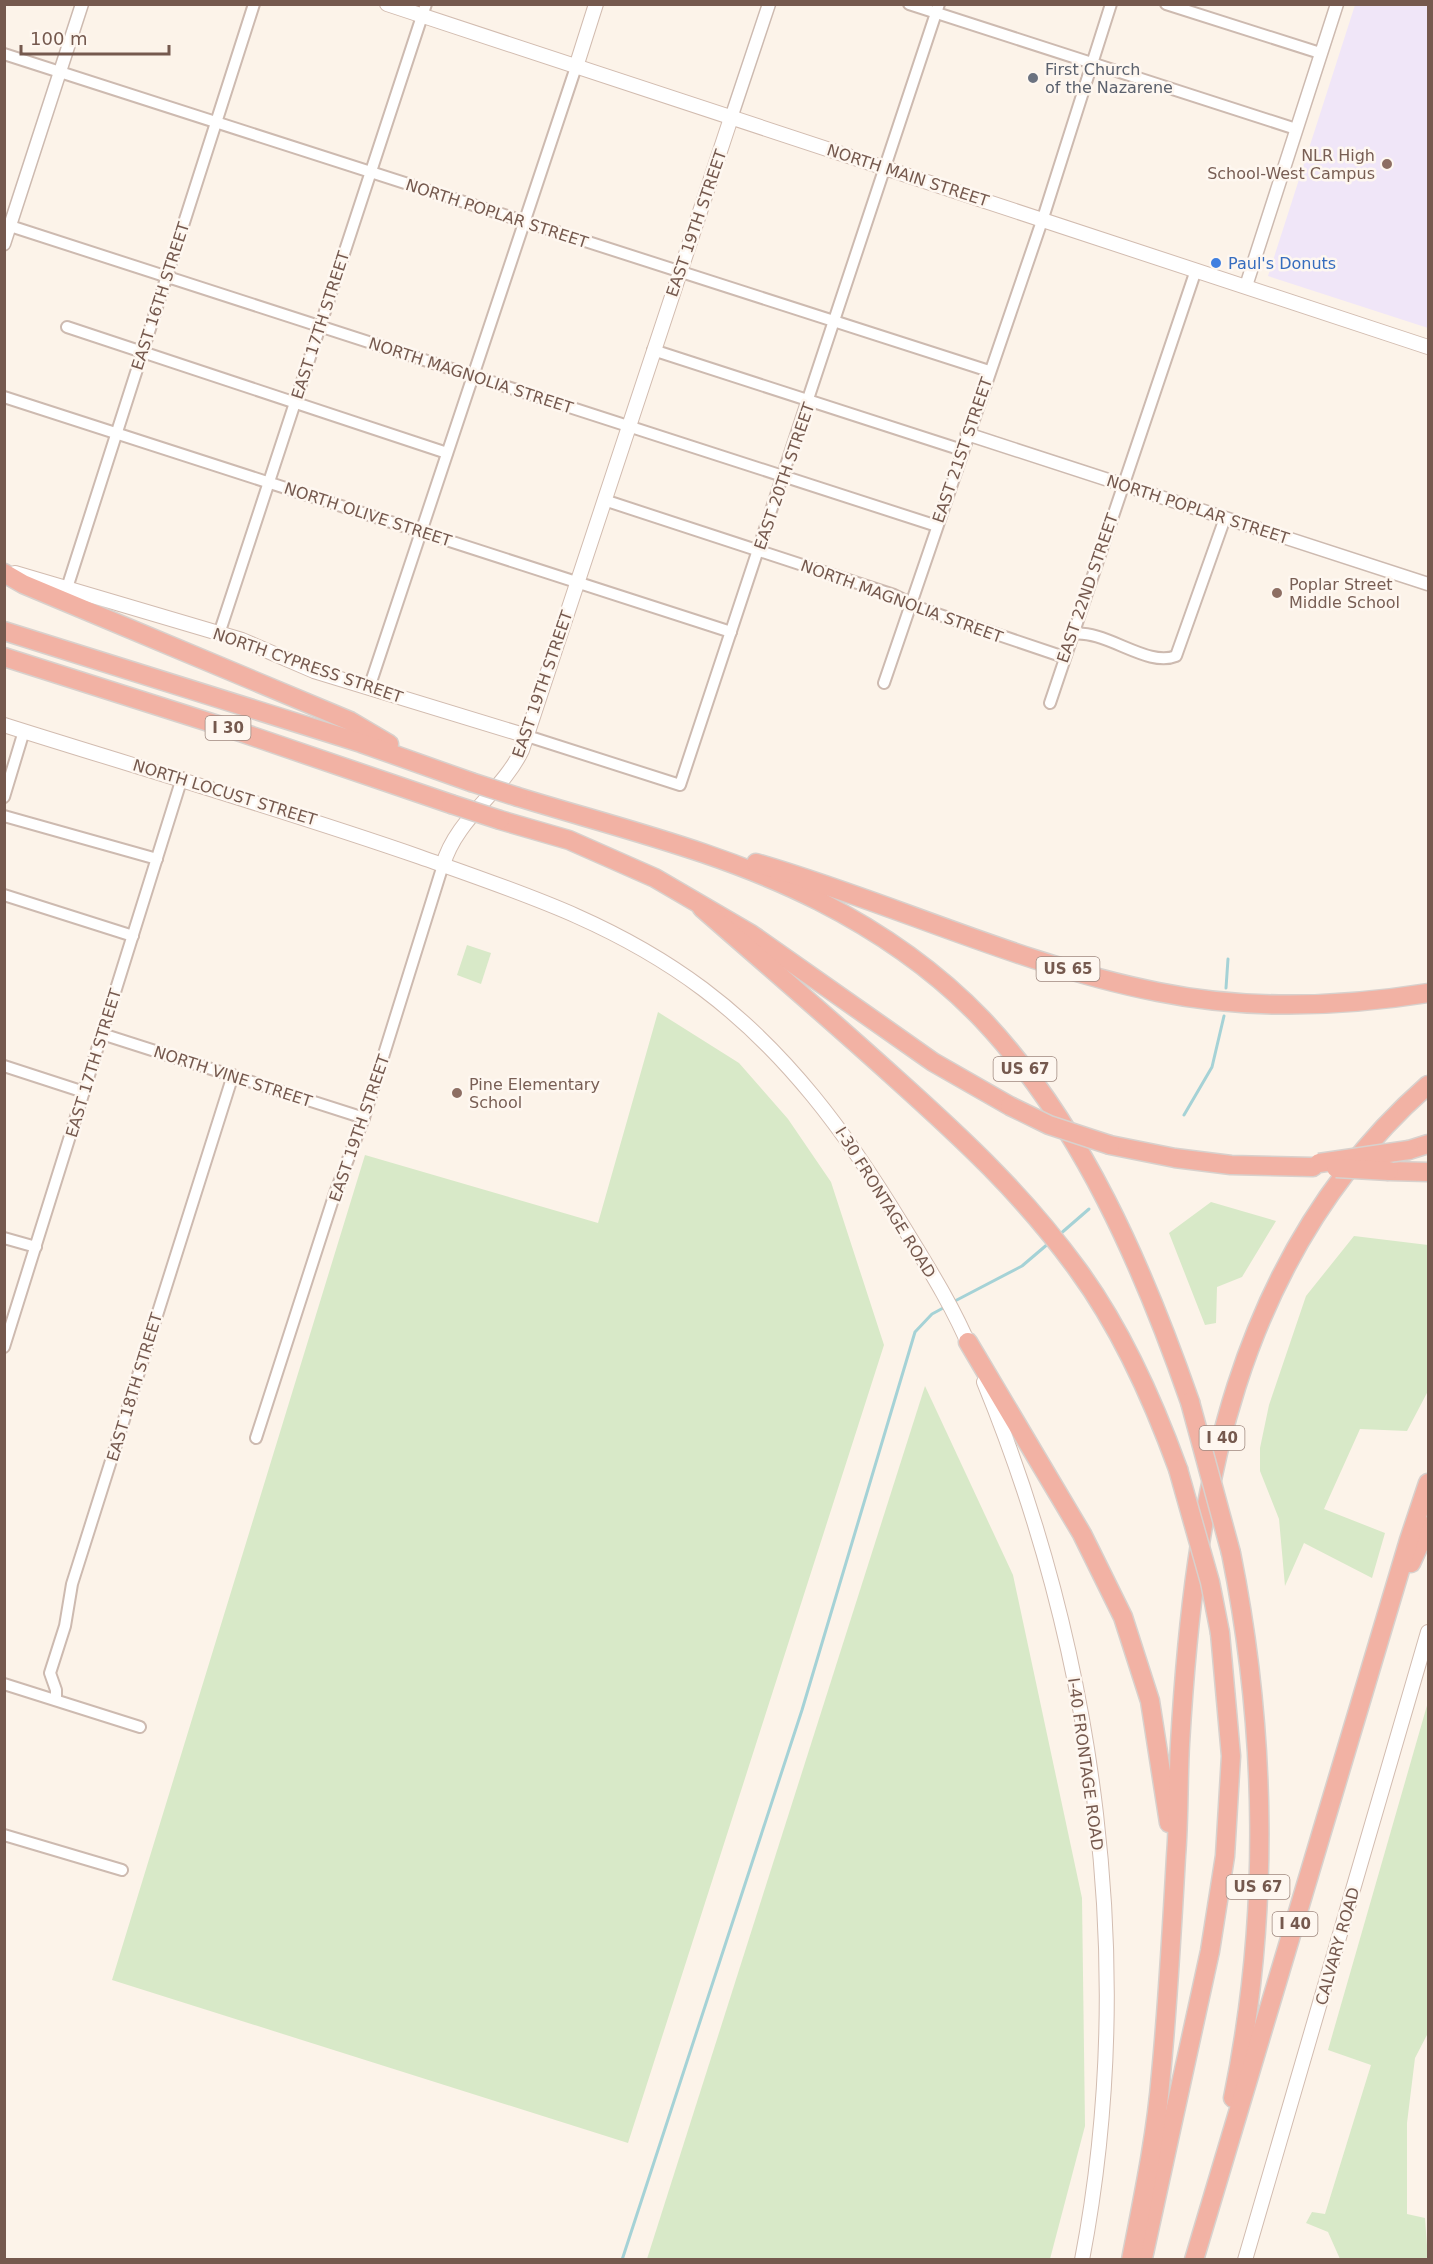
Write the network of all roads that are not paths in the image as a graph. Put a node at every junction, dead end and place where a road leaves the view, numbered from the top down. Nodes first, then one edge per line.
1 (82, 4) edge
2 (254, 4) edge
3 (387, 4) edge
4 (596, 4) edge
5 (769, 4) edge
6 (909, 4) edge
7 (1111, 4) edge
8 (1166, 4) edge
9 (1337, 4) edge
10 (938, 9) edge
11 (424, 11) edge
12 (1320, 53) junction
13 (4, 54) edge
14 (1091, 64) junction
15 (576, 67) junction
16 (60, 72) junction
17 (731, 118) junction
18 (216, 122) junction
19 (1296, 129) junction
20 (887, 167) junction
21 (371, 172) junction
22 (1043, 218) junction
23 (525, 222) junction
24 (8, 225) edge
25 (4, 244) edge
26 (1196, 270) junction
27 (679, 271) junction
28 (167, 276) junction
29 (1246, 286) junction
30 (836, 322) junction
31 (320, 326) junction
32 (68, 327) dead end
33 (1428, 347) edge
34 (653, 350) junction
35 (143, 351) junction
36 (989, 371) junction
37 (473, 376) junction
38 (4, 397) edge
39 (809, 401) junction
40 (295, 402) junction
41 (628, 426) junction
42 (116, 433) junction
43 (967, 434) junction
44 (962, 450) junction
45 (447, 453) junction
46 (783, 476) junction
47 (269, 482) junction
48 (1122, 485) junction
49 (604, 500) junction
50 (1225, 518) junction
51 (937, 526) junction
52 (421, 532) junction
53 (759, 550) junction
54 (4, 572) edge
55 (577, 582) junction
56 (1428, 584) edge
57 (67, 588) junction
58 (910, 603) junction
59 (4, 631) edge
60 (731, 632) junction
61 (219, 634) junction
62 (1072, 634) junction
63 (4, 657) edge
64 (1064, 657) junction
65 (884, 683) dead end
66 (369, 688) junction
67 (1050, 703) dead end
68 (4, 724) edge
69 (24, 731) junction
70 (527, 736) junction
71 (432, 768) junction
72 (182, 778) junction
73 (680, 785) joint
74 (4, 797) edge
75 (4, 816) edge
76 (157, 859) junction
77 (722, 860) junction
78 (443, 865) junction
79 (4, 895) edge
80 (702, 908) junction
81 (133, 936) junction
82 (1428, 993) edge
83 (102, 1034) junction
84 (4, 1066) edge
85 (233, 1076) junction
86 (1428, 1084) edge
87 (84, 1092) junction
88 (364, 1118) junction
89 (1428, 1144) edge
90 (1309, 1165) junction
91 (1428, 1172) edge
92 (4, 1238) edge
93 (36, 1247) junction
94 (941, 1291) joint
95 (968, 1342) junction
96 (4, 1347) edge
97 (256, 1438) dead end
98 (1428, 1483) edge
99 (1428, 1527) edge
100 (1383, 1628) junction
101 (1428, 1632) edge
102 (4, 1684) edge
103 (56, 1700) junction
104 (140, 1727) dead end
105 (5, 1837) edge
106 (1177, 1850) junction
107 (122, 1870) dead end
108 (1208, 2220) junction
109 (1082, 2259) edge
110 (1131, 2259) edge
111 (1143, 2259) edge
112 (1194, 2259) edge
113 (1245, 2259) edge

1 - 16 street
2 - 18 street, EAST 16TH STREET
3 - 11 main road, NORTH MAIN STREET
4 - 15 main road
5 - 17 street
6 - 10 street
7 - 14 street, EAST 21ST STREET
8 - 12 street
9 - 12 street
10 - 14 street
10 - 20 street, EAST 20TH STREET
11 - 15 main road, NORTH MAIN STREET
11 - 21 street, EAST 17TH STREET
12 - 19 street
13 - 16 street, NORTH POPLAR STREET
14 - 19 street
14 - 22 street, EAST 21ST STREET
15 - 17 main road, NORTH MAIN STREET
15 - 23 street
16 - 18 street, NORTH POPLAR STREET
16 - 24 street
17 - 20 main road, NORTH MAIN STREET
17 - 27 main road, EAST 19TH STREET
18 - 21 street, NORTH POPLAR STREET
18 - 28 street, EAST 16TH STREET
19 - 29 street
20 - 22 main road, NORTH MAIN STREET
20 - 30 street, EAST 20TH STREET
21 - 23 street, NORTH POPLAR STREET
21 - 31 street, EAST 17TH STREET
22 - 26 main road, NORTH MAIN STREET
22 - 36 street, EAST 21ST STREET
23 - 27 street, NORTH POPLAR STREET
23 - 37 street
24 - 25 street
24 - 28 street, NORTH MAGNOLIA STREET
26 - 29 main road, NORTH MAIN STREET
26 - 48 street, EAST 22ND STREET
27 - 30 street, NORTH POPLAR STREET
27 - 34 main road, EAST 19TH STREET
28 - 31 street, NORTH MAGNOLIA STREET
28 - 35 street, EAST 16TH STREET
29 - 33 main road, NORTH MAIN STREET
30 - 36 street, NORTH POPLAR STREET
30 - 39 street, EAST 20TH STREET
31 - 37 street, NORTH MAGNOLIA STREET
31 - 40 street, EAST 17TH STREET
32 - 35 street
34 - 39 street
34 - 41 main road, EAST 19TH STREET
35 - 40 street
35 - 42 street, EAST 16TH STREET
36 - 43 street, EAST 21ST STREET
37 - 41 street, NORTH MAGNOLIA STREET
37 - 45 street
38 - 42 street, NORTH OLIVE STREET
39 - 44 street
39 - 46 street, EAST 20TH STREET
40 - 45 street
40 - 47 street, EAST 17TH STREET
41 - 46 street, NORTH MAGNOLIA STREET
41 - 49 main road, EAST 19TH STREET
42 - 47 street, NORTH OLIVE STREET
42 - 57 street, EAST 16TH STREET
43 - 44 street, EAST 21ST STREET
43 - 48 street, NORTH POPLAR STREET
44 - 51 street, EAST 21ST STREET
45 - 52 street
46 - 51 street, NORTH MAGNOLIA STREET
46 - 53 street, EAST 20TH STREET
47 - 52 street, NORTH OLIVE STREET
47 - 61 street, EAST 17TH STREET
48 - 50 street, NORTH POPLAR STREET
48 - 62 street, EAST 22ND STREET
49 - 53 street, NORTH MAGNOLIA STREET
49 - 55 main road, EAST 19TH STREET
50 - 56 street, NORTH POPLAR STREET
50 - 62 street
51 - 58 street, EAST 21ST STREET
52 - 55 street, NORTH OLIVE STREET
52 - 66 street
53 - 58 street, NORTH MAGNOLIA STREET
53 - 60 street, EAST 20TH STREET
54 - 57 main road, NORTH CYPRESS STREET
54 - 71 highway
55 - 60 street, NORTH OLIVE STREET
55 - 70 main road, EAST 19TH STREET
57 - 61 main road, NORTH CYPRESS STREET
58 - 64 street, NORTH MAGNOLIA STREET
58 - 65 street, EAST 21ST STREET
59 - 71 highway, I 30
60 - 73 street, EAST 20TH STREET
61 - 66 main road, NORTH CYPRESS STREET
62 - 64 street, EAST 22ND STREET
63 - 80 highway, I 30, bridge
64 - 67 street, EAST 22ND STREET
66 - 70 main road, NORTH CYPRESS STREET
68 - 69 main road, NORTH LOCUST STREET
69 - 72 main road, NORTH LOCUST STREET
69 - 74 street
70 - 73 street, NORTH CYPRESS STREET
70 - 78 main road, EAST 19TH STREET
71 - 77 highway, I 30, bridge
72 - 76 street, EAST 17TH STREET
72 - 78 main road, NORTH LOCUST STREET
75 - 76 street
76 - 81 street, EAST 17TH STREET
77 - 82 highway, US 65
77 - 108 highway, US 67, bridge
78 - 88 street, EAST 19TH STREET
78 - 94 main road, I-30 FRONTAGE ROAD
79 - 81 street
80 - 90 highway, bridge
80 - 111 highway, US 67, bridge
81 - 83 street, EAST 17TH STREET
83 - 85 street, NORTH VINE STREET
83 - 87 street, EAST 17TH STREET
84 - 87 street
85 - 88 street, NORTH VINE STREET
85 - 103 street, EAST 18TH STREET
86 - 106 highway, I 40
87 - 93 street, EAST 17TH STREET
88 - 97 street, EAST 19TH STREET
89 - 90 highway, bridge
90 - 91 highway, bridge
92 - 93 street
93 - 96 street, EAST 17TH STREET
94 - 95 main road, I-40 FRONTAGE ROAD
95 - 106 highway
95 - 109 main road, I-40 FRONTAGE ROAD
98 - 100 highway, I 40
99 - 100 highway
100 - 108 highway, I 40
101 - 113 main road, CALVARY ROAD
102 - 103 street
103 - 104 street
105 - 107 street
106 - 110 highway, I 40
108 - 112 highway, I 40

